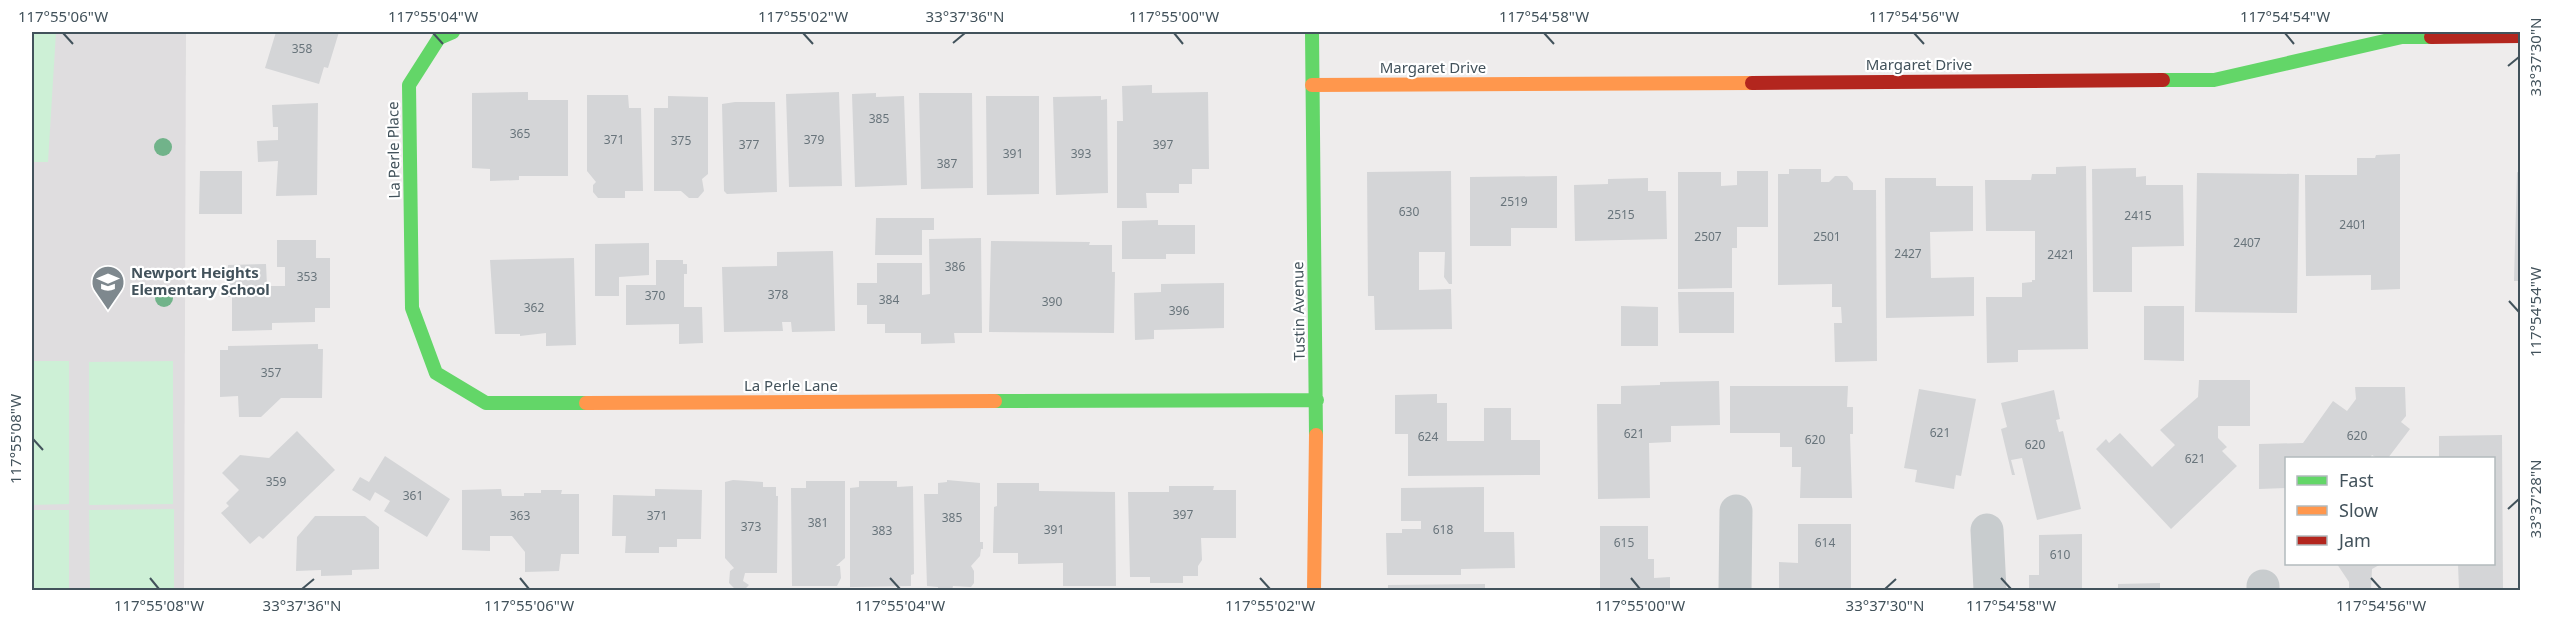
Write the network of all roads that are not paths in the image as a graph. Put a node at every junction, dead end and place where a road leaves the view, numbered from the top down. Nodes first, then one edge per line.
1 (453, 32) edge
2 (1312, 32) edge
3 (2520, 36) edge
4 (1312, 85) junction
5 (412, 214) joint
6 (1317, 400) junction
7 (1736, 511) dead end
8 (1987, 530) dead end
9 (1314, 591) edge
10 (1735, 591) edge
11 (1990, 591) edge

1 - 5 street, La Perle Place
2 - 4 street, Tustin Avenue
3 - 4 street, Margaret Drive
4 - 6 street, Tustin Avenue
5 - 6 street, La Perle Lane
6 - 9 street, Tustin Avenue
7 - 10 street
8 - 11 street

